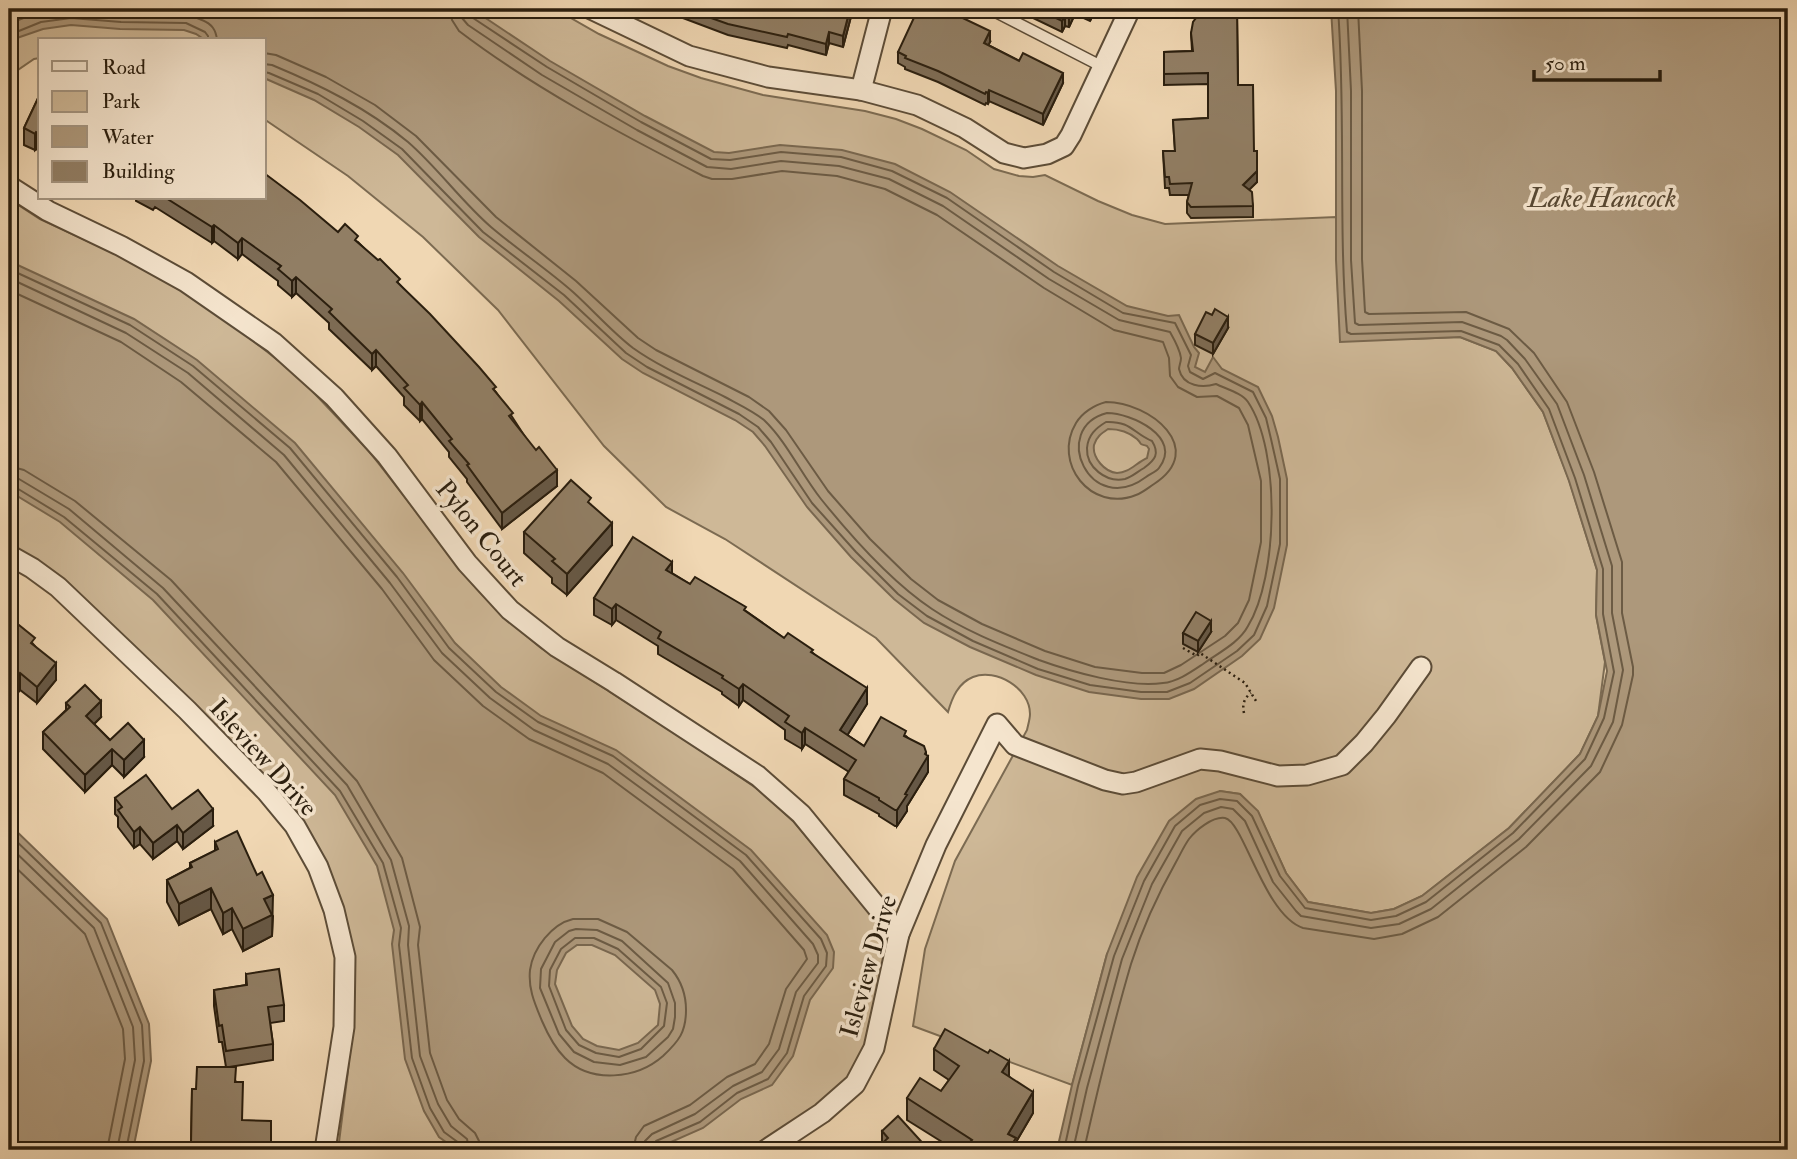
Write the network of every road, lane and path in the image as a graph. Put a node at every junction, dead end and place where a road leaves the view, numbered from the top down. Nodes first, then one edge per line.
1 (591, 9) edge
2 (882, 9) edge
3 (1130, 9) edge
4 (995, 10) edge
5 (1103, 66) junction
6 (861, 90) junction
7 (9, 187) edge
8 (9, 555) edge
9 (1183, 648) dead end
10 (1421, 667) dead end
11 (1251, 693) junction
12 (1256, 701) dead end
13 (1244, 713) dead end
14 (900, 934) junction
15 (325, 1150) edge
16 (766, 1150) edge

1 - 6 street
2 - 6 street
3 - 5 street
4 - 5 lane
5 - 6 street
7 - 14 street, Pylon Court
8 - 15 street, Isleview Drive
9 - 11 path
10 - 14 street, Isleview Drive
11 - 12 path
11 - 13 path
14 - 16 street, Isleview Drive

